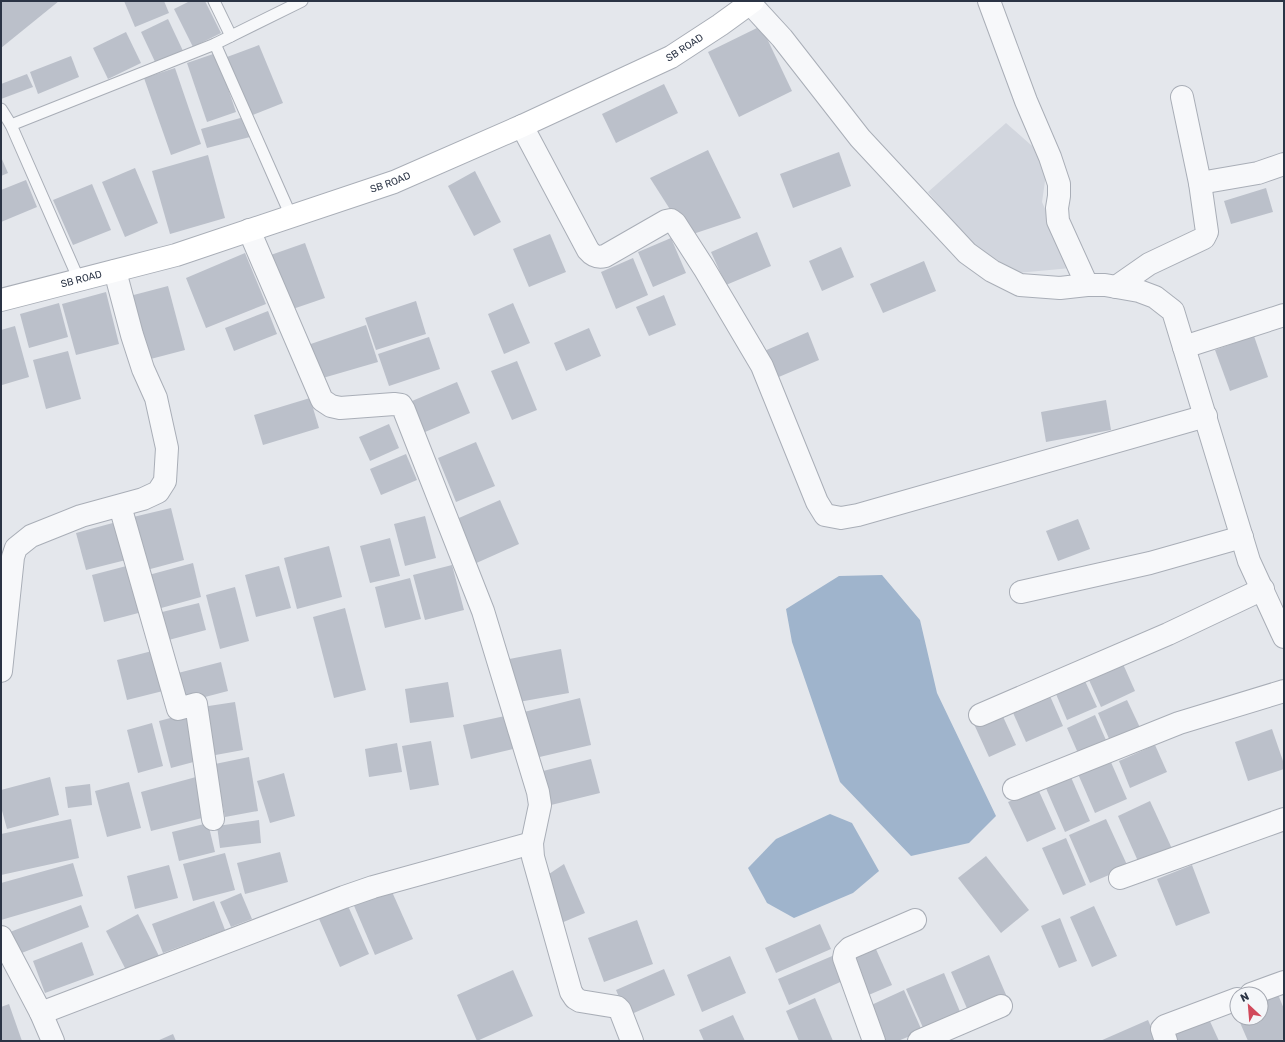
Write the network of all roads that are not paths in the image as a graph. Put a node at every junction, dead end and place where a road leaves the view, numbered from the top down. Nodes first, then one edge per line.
1 (214, 1) edge
2 (302, 1) edge
3 (989, 1) edge
4 (750, 2) edge
5 (231, 36) junction
6 (215, 44) junction
7 (1182, 97) dead end
8 (2, 112) edge
9 (11, 125) junction
10 (522, 126) junction
11 (1284, 164) edge
12 (1200, 183) junction
13 (291, 216) junction
14 (249, 230) junction
15 (115, 271) junction
16 (79, 280) junction
17 (1087, 285) junction
18 (1116, 287) junction
19 (1, 300) edge
20 (1284, 315) edge
21 (1184, 347) junction
22 (1206, 416) junction
23 (120, 506) junction
24 (1242, 537) junction
25 (1263, 589) junction
26 (1022, 592) dead end
27 (1284, 637) edge
28 (1, 671) edge
29 (1284, 691) edge
30 (980, 715) dead end
31 (1014, 789) dead end
32 (212, 819) dead end
33 (1284, 819) edge
34 (532, 843) junction
35 (1120, 878) dead end
36 (915, 920) dead end
37 (1, 937) edge
38 (1284, 982) edge
39 (1269, 987) edge
40 (1229, 1002) edge
41 (1000, 1006) dead end
42 (41, 1013) junction
43 (53, 1041) edge
44 (632, 1041) edge
45 (874, 1041) edge
46 (919, 1041) edge
47 (1166, 1041) edge

1 - 5 lane
2 - 5 lane
3 - 17 street
4 - 10 street, SB ROAD
4 - 17 street
5 - 6 lane
6 - 9 lane
6 - 13 lane
7 - 12 street
8 - 9 lane
9 - 16 lane
10 - 13 street, SB ROAD
10 - 22 street
11 - 12 street
12 - 18 street
13 - 14 street, SB ROAD
14 - 15 street, SB ROAD
14 - 34 street
15 - 16 street, SB ROAD
15 - 23 street
16 - 19 street, SB ROAD
17 - 18 street
18 - 21 street
20 - 21 street
21 - 22 street
22 - 24 street
23 - 28 street
23 - 32 street
24 - 25 street
24 - 26 street
25 - 27 street
25 - 30 street
29 - 31 street
33 - 35 street
34 - 42 street
34 - 44 street
36 - 45 street
37 - 42 street
38 - 39 street
40 - 47 street
41 - 46 street
42 - 43 street

